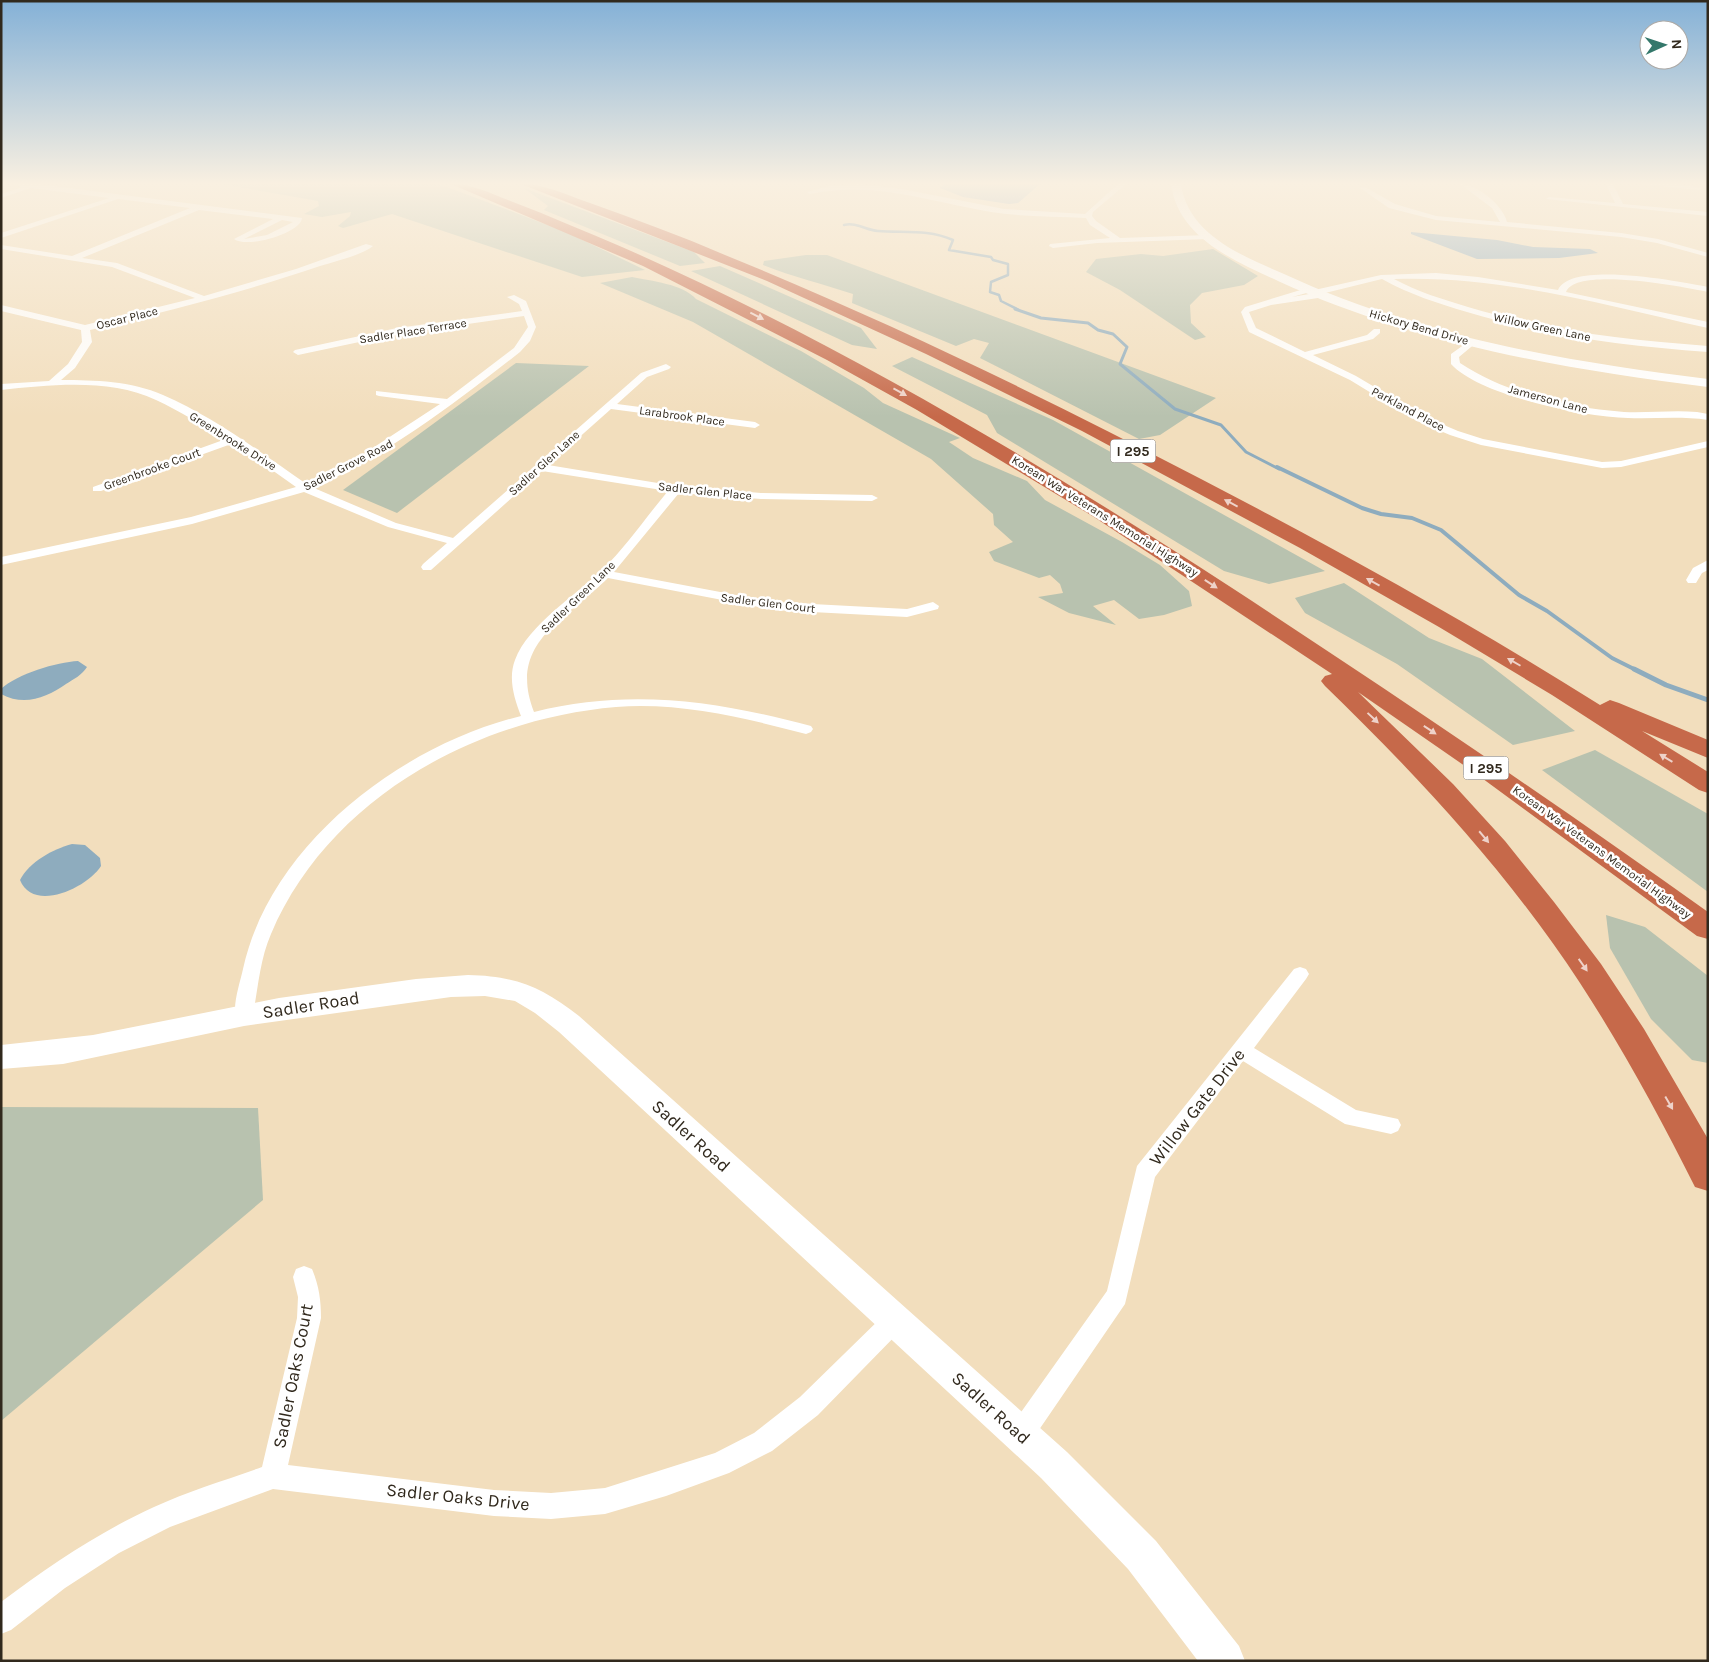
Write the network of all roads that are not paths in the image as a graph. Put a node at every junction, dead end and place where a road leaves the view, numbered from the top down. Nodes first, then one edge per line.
1 (94, 262) edge
2 (329, 262) edge
3 (643, 262) edge
4 (732, 262) edge
5 (1247, 262) edge
6 (1384, 277) junction
7 (1708, 290) edge
8 (1313, 293) junction
9 (1561, 293) junction
10 (511, 297) dead end
11 (205, 299) junction
12 (1, 308) edge
13 (528, 314) junction
14 (1708, 325) edge
15 (85, 328) junction
16 (1377, 331) dead end
17 (1472, 342) junction
18 (1708, 349) edge
19 (298, 352) dead end
20 (1303, 355) junction
21 (666, 366) dead end
22 (52, 383) junction
23 (1708, 383) edge
24 (1, 387) edge
25 (379, 393) dead end
26 (449, 402) junction
27 (608, 406) junction
28 (1708, 417) edge
29 (755, 426) dead end
30 (235, 439) junction
31 (1708, 444) edge
32 (539, 467) junction
33 (305, 488) junction
34 (97, 489) dead end
35 (676, 489) junction
36 (872, 498) dead end
37 (455, 542) junction
38 (1, 561) edge
39 (1708, 564) edge
40 (427, 567) dead end
41 (604, 574) junction
42 (1692, 580) dead end
43 (933, 606) dead end
44 (1259, 615) junction
45 (1539, 677) junction
46 (529, 718) junction
47 (806, 729) dead end
48 (1708, 750) edge
49 (1708, 784) edge
50 (1708, 928) edge
51 (1300, 974) dead end
52 (244, 1015) junction
53 (1241, 1050) junction
54 (1, 1057) edge
55 (1391, 1125) dead end
56 (1708, 1174) edge
57 (304, 1277) dead end
58 (895, 1320) junction
59 (1021, 1434) junction
60 (273, 1476) junction
61 (1, 1620) edge
62 (1224, 1661) edge

1 - 11 street
2 - 11 street, Oscar Place
3 -> 44 highway, Korean War Veterans Memorial Highway / I 295
45 -> 4 highway, I 295
5 - 8 street, Hickory Bend Drive
6 - 8 street, Parkland Place
6 - 9 street, Parkland Place
6 - 18 street, Willow Green Lane
7 - 9 street
8 - 17 street, Hickory Bend Drive
8 - 20 street, Parkland Place
9 - 14 street, Parkland Place
10 - 13 street
11 - 15 street, Oscar Place
12 - 15 street
13 - 19 street, Sadler Place Terrace
13 - 26 street, Sadler Grove Road
15 - 22 street
16 - 20 street
17 - 23 street, Hickory Bend Drive
17 - 28 street, Jamerson Lane
20 - 31 street, Parkland Place
21 - 27 street, Sadler Glen Lane
22 - 24 street, Greenbrooke Drive
22 - 30 street, Greenbrooke Drive
25 - 26 street
26 - 33 street, Sadler Grove Road
27 - 29 street, Larabrook Place
27 - 32 street, Sadler Glen Lane
30 - 33 street, Greenbrooke Drive
30 - 34 street, Greenbrooke Court
32 - 35 street, Sadler Glen Place
32 - 37 street, Sadler Glen Lane
33 - 37 street, Greenbrooke Drive
33 - 38 street, Sadler Grove Road
35 - 36 street, Sadler Glen Place
35 - 41 street, Sadler Green Lane
37 - 40 street, Sadler Glen Lane
39 - 42 street
41 - 43 street, Sadler Glen Court
41 - 46 street, Sadler Green Lane
44 -> 50 highway, Korean War Veterans Memorial Highway / I 295
44 -> 56 highway
45 - 48 highway
49 -> 45 highway, I 295
46 - 47 street
46 - 52 street
51 - 53 street, Willow Gate Drive
52 - 54 street, Sadler Road
52 - 58 street, Sadler Road
53 - 55 street
53 - 59 street, Willow Gate Drive
57 - 60 street, Sadler Oaks Court
58 - 59 street, Sadler Road
58 - 60 street, Sadler Oaks Drive
59 - 62 street, Sadler Road
60 - 61 street, Sadler Oaks Drive

